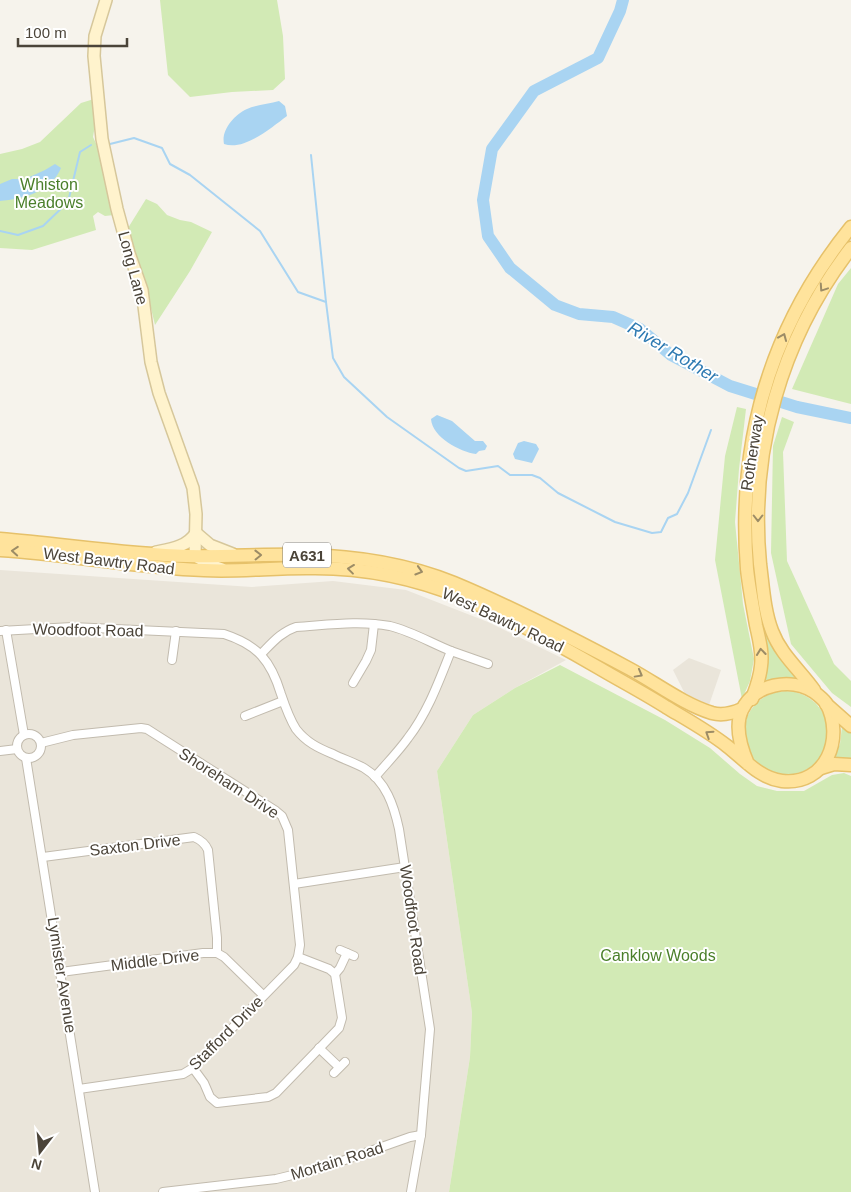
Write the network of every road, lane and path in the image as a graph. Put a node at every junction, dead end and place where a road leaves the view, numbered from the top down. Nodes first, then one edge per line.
1 (106, 0) edge
2 (851, 227) edge
3 (851, 248) edge
4 (772, 385) junction
5 (763, 416) junction
6 (196, 533) junction
7 (0, 539) edge
8 (0, 550) edge
9 (148, 554) junction
10 (195, 556) junction
11 (239, 556) junction
12 (231, 570) junction
13 (374, 624) junction
14 (3, 630) edge
15 (176, 631) junction
16 (451, 651) junction
17 (261, 654) junction
18 (172, 660) dead end
19 (488, 664) dead end
20 (353, 683) dead end
21 (656, 684) junction
22 (817, 694) junction
23 (752, 699) junction
24 (283, 701) junction
25 (826, 704) junction
26 (666, 706) junction
27 (742, 708) junction
28 (245, 716) dead end
29 (851, 726) edge
30 (24, 735) junction
31 (41, 743) junction
32 (17, 749) junction
33 (0, 751) edge
34 (26, 758) junction
35 (748, 764) junction
36 (851, 765) edge
37 (821, 768) junction
38 (375, 777) junction
39 (43, 857) junction
40 (405, 868) junction
41 (294, 884) junction
42 (217, 953) junction
43 (347, 953) dead end
44 (298, 957) junction
45 (61, 972) junction
46 (336, 974) junction
47 (263, 995) junction
48 (320, 1048) junction
49 (339, 1067) dead end
50 (192, 1068) junction
51 (80, 1089) junction
52 (421, 1135) junction
53 (95, 1192) edge
54 (163, 1192) edge
55 (412, 1192) edge

1 - 6 street, Long Lane
4 -> 2 main road, Rotherway
3 -> 4 main road, Rotherway
4 - 5 main road, Rotherway
5 -> 22 main road, Rotherway
23 -> 5 main road, Rotherway
6 - 9 street, A631
6 - 10 street, Long Lane
6 - 11 street
7 - 9 main road, West Bawtry Road / A631
12 -> 8 main road, West Bawtry Road / A631
9 - 10 main road, West Bawtry Road / A631
10 - 11 main road, West Bawtry Road / A631
10 - 12 street, A631
11 -> 21 main road, West Bawtry Road / A631
26 -> 12 main road, West Bawtry Road / A631
13 - 16 street
13 - 17 street
13 - 20 street
14 - 15 street, Woodfoot Road
14 - 30 street
15 - 17 street, Woodfoot Road
15 - 18 street
16 - 19 street
16 - 38 street
17 - 24 street, Woodfoot Road
21 - 26 main road
21 - 27 main road, West Bawtry Road / A631
22 - 23 main road
22 - 25 main road
23 - 27 main road
24 - 28 street
24 - 38 street, Woodfoot Road
25 - 29 main road
25 - 37 main road
35 -> 26 main road, West Bawtry Road / A631
27 - 35 main road
30 - 31 street
30 - 32 street
31 - 34 street
31 - 41 street, Shoreham Drive
32 - 33 street
32 - 34 street
34 - 39 street, Lymister Avenue
35 - 37 main road
36 - 37 main road
38 - 40 street, Woodfoot Road
39 - 42 street, Saxton Drive
39 - 45 street, Lymister Avenue
40 - 41 street
40 - 52 street, Woodfoot Road
41 - 44 street, Shoreham Drive
42 - 45 street, Middle Drive
42 - 47 street, Middle Drive
43 - 46 street
44 - 46 street
44 - 47 street, Stafford Drive
45 - 51 street, Lymister Avenue
46 - 48 street
47 - 50 street, Stafford Drive
48 - 49 street
48 - 50 street
50 - 51 street, Stafford Drive
51 - 53 street, Lymister Avenue
52 - 54 street, Mortain Road
52 - 55 street, Woodfoot Road

